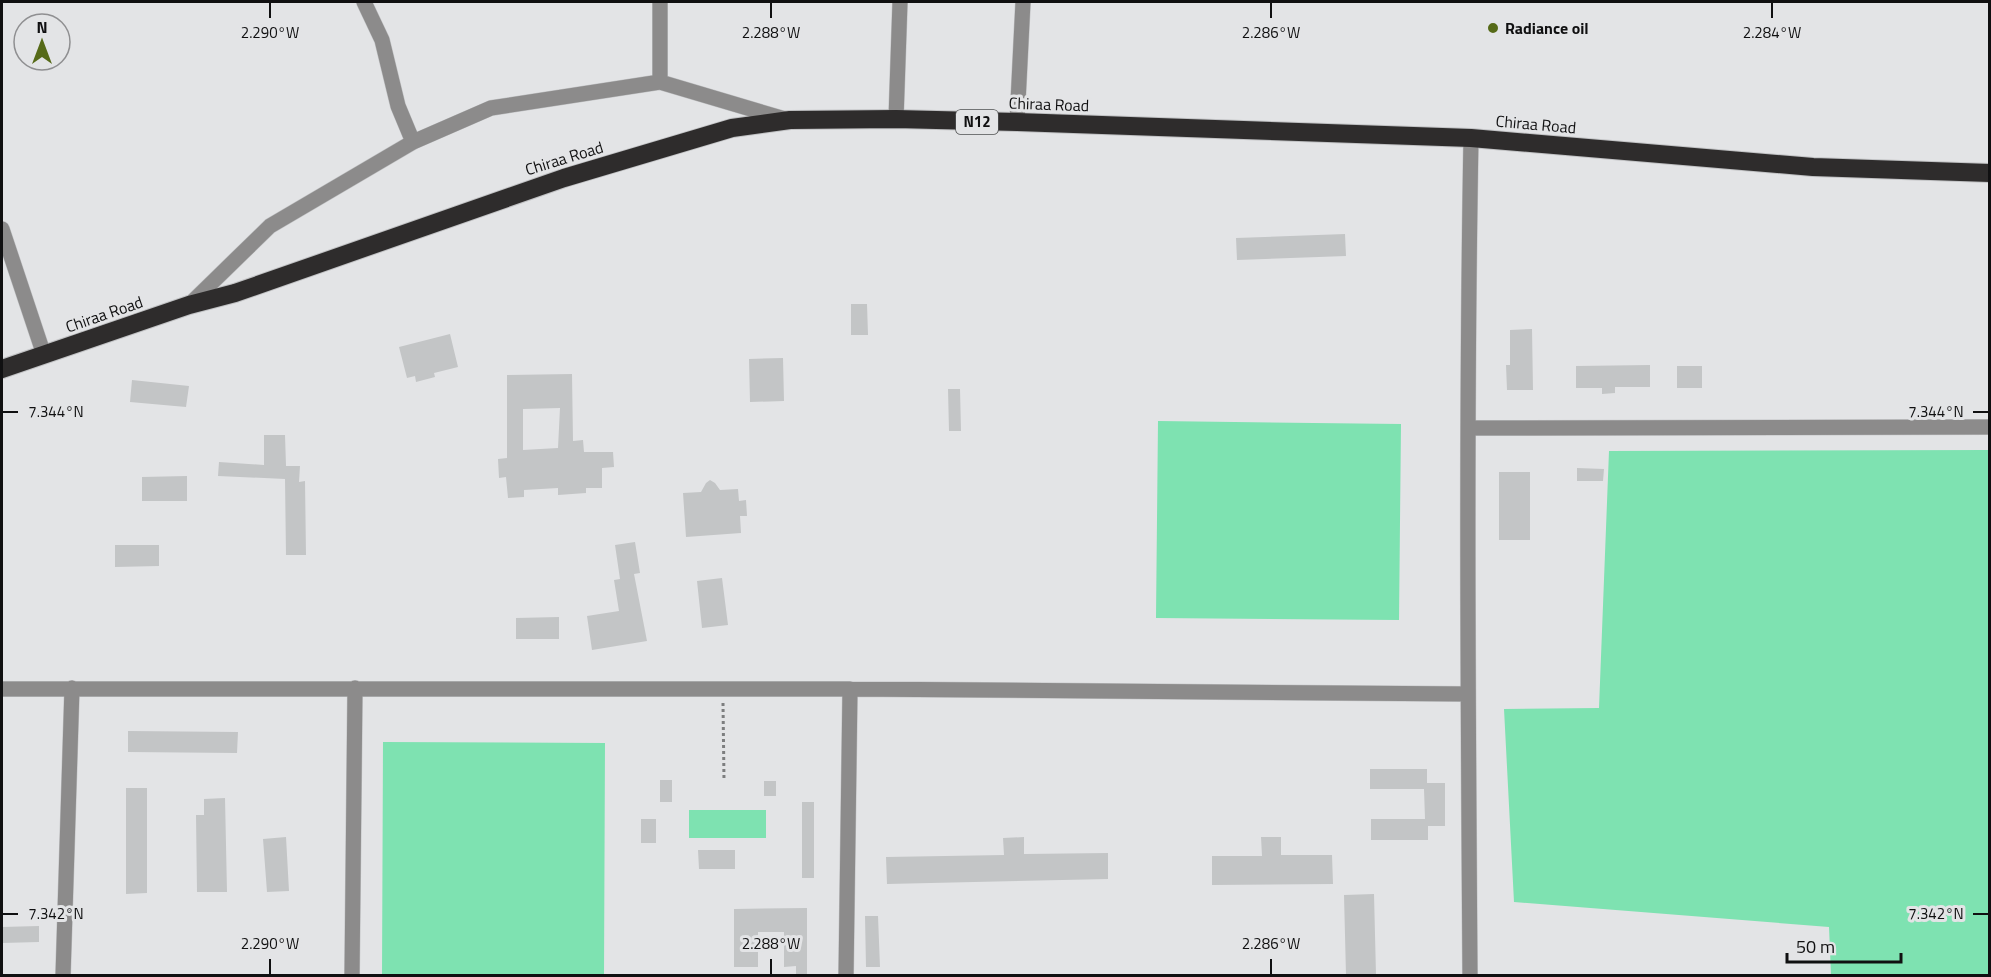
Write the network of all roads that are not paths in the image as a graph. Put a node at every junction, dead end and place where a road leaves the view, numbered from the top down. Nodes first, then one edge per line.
1 (364, 2) edge
2 (660, 2) edge
3 (900, 2) edge
4 (1023, 2) edge
5 (660, 82) junction
6 (896, 119) junction
7 (790, 120) junction
8 (1017, 122) junction
9 (1471, 138) junction
10 (413, 142) junction
11 (1989, 173) edge
12 (2, 229) edge
13 (189, 305) junction
14 (44, 355) junction
15 (2, 369) edge
16 (1989, 427) edge
17 (1469, 428) junction
18 (72, 688) junction
19 (354, 688) junction
20 (2, 689) edge
21 (850, 689) junction
22 (1468, 694) junction
23 (63, 975) edge
24 (352, 975) edge
25 (846, 975) edge
26 (1470, 975) edge

1 - 10 street
2 - 5 street
3 - 6 street
4 - 8 street
5 - 7 street
5 - 10 street
6 - 7 highway, Chiraa Road / N12
6 - 8 highway, Chiraa Road / N12
7 - 13 highway, Chiraa Road / N12
8 - 9 highway, Chiraa Road / N12
9 - 11 highway, Chiraa Road / N12
9 - 17 street
10 - 13 street
12 - 14 street
13 - 14 highway, Chiraa Road / N12
14 - 15 highway, Chiraa Road / N12
16 - 17 street
17 - 22 street
18 - 19 street
18 - 20 street
18 - 23 street
19 - 21 street
19 - 24 street
21 - 22 street
21 - 25 street
22 - 26 street

